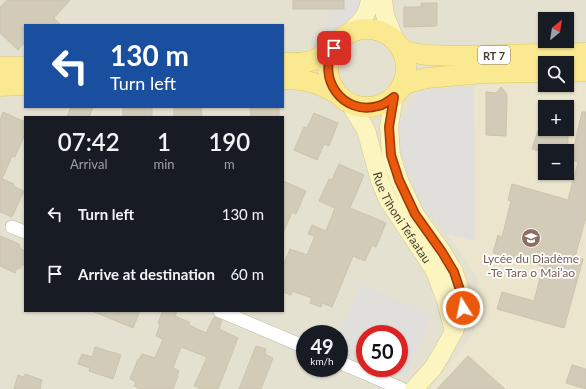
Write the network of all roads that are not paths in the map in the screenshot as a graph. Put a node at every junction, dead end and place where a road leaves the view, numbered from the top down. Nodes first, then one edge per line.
1 (370, 0) edge
2 (383, 0) edge
3 (344, 36) junction
4 (399, 45) junction
5 (586, 53) edge
6 (284, 63) edge
7 (0, 67) edge
8 (24, 67) edge
9 (574, 71) edge
10 (586, 71) edge
11 (538, 72) edge
12 (284, 79) edge
13 (24, 85) edge
14 (0, 86) edge
15 (399, 91) junction
16 (344, 100) junction
17 (12, 227) dead end
18 (24, 232) edge
19 (222, 312) edge
20 (454, 331) junction
21 (296, 343) edge
22 (348, 366) edge
23 (402, 389) edge
24 (414, 389) edge

1 - 3 main road
2 - 4 main road
3 - 4 main road, RT 7
3 - 6 main road, RT 7
3 - 16 main road
4 - 5 main road, RT 7
4 - 15 main road
7 - 8 main road
9 - 10 main road
11 - 15 main road, RT 7
12 - 16 main road, RT 7
13 - 14 main road
15 - 16 main road, RT 7
15 - 20 main road, Rue Tihoni Tefaatau
16 - 20 main road, Rue Tihoni Tefaatau
17 - 18 street
19 - 21 street
20 - 24 main road, Rue Tihoni Tefaatau
22 - 23 street

